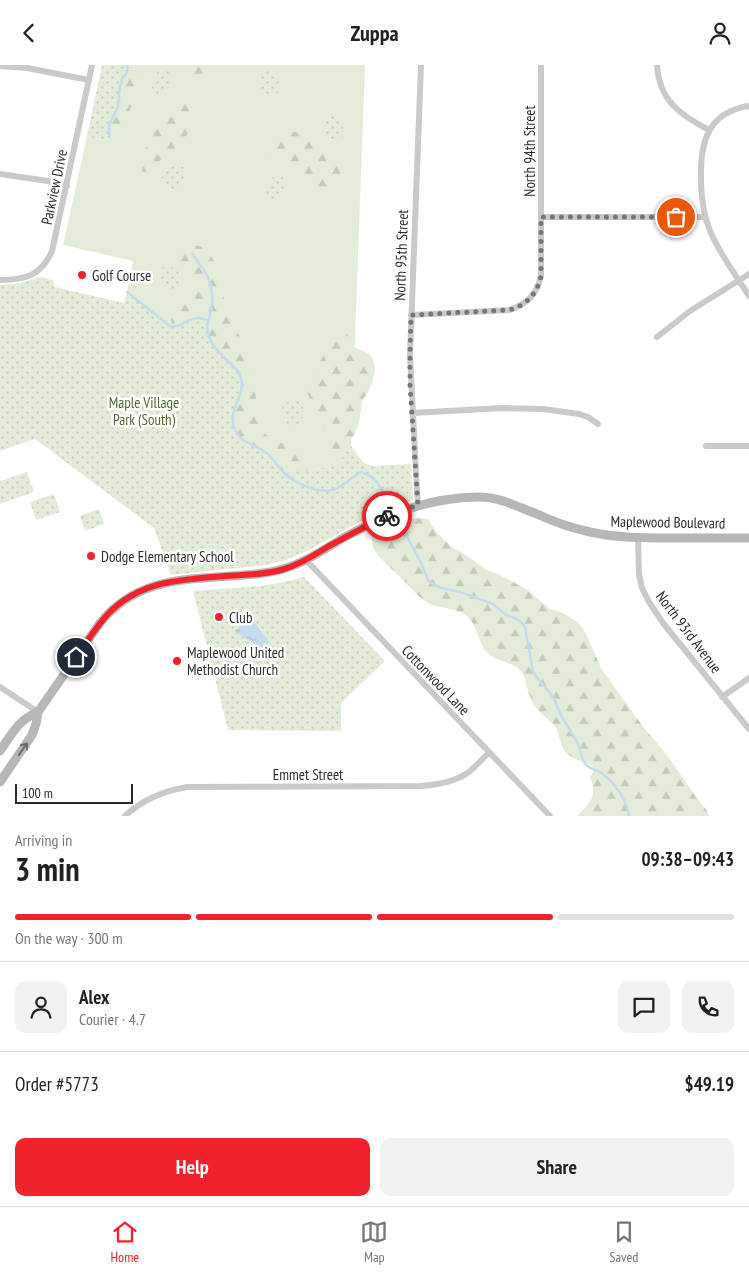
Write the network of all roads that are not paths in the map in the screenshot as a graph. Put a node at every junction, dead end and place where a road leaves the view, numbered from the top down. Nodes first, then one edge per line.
1 (92, 65) edge
2 (421, 65) edge
3 (541, 65) edge
4 (656, 65) edge
5 (0, 66) edge
6 (89, 80) junction
7 (749, 106) edge
8 (709, 130) junction
9 (0, 175) edge
10 (67, 186) junction
11 (541, 217) junction
12 (705, 217) junction
13 (749, 274) edge
14 (0, 280) edge
15 (739, 280) junction
16 (749, 296) edge
17 (411, 315) junction
18 (657, 337) dead end
19 (412, 413) junction
20 (598, 424) dead end
21 (706, 446) dead end
22 (749, 446) edge
23 (418, 505) junction
24 (638, 538) junction
25 (749, 538) edge
26 (306, 560) junction
27 (749, 678) edge
28 (0, 687) edge
29 (722, 697) junction
30 (38, 712) junction
31 (749, 729) edge
32 (0, 751) edge
33 (489, 753) junction
34 (0, 782) edge
35 (125, 816) edge
36 (550, 816) edge

1 - 6 street, Parkview Drive
2 - 17 street, North 95th Street
3 - 11 street, North 94th Street
4 - 8 street
5 - 6 street
6 - 10 street, Parkview Drive
7 - 8 street
8 - 12 street
9 - 10 street
10 - 14 street, Parkview Drive
11 - 12 street
11 - 17 street, North 94th Street
12 - 15 street
13 - 15 street
15 - 16 street
15 - 18 street
17 - 19 street, North 95th Street
19 - 20 street
19 - 23 street, North 95th Street
21 - 22 street
23 - 24 street, Maplewood Boulevard
23 - 26 street, Maplewood Boulevard
24 - 25 street, Maplewood Boulevard
24 - 29 street, North 93rd Avenue
26 - 30 street, Maplewood Boulevard
26 - 33 street, Cottonwood Lane
27 - 29 street
28 - 30 street
29 - 31 street, North 93rd Avenue
30 - 32 street, Maplewood Boulevard
34 -> 30 street, Maplewood Boulevard
33 - 35 street, Emmet Street
33 - 36 street, Cottonwood Lane

